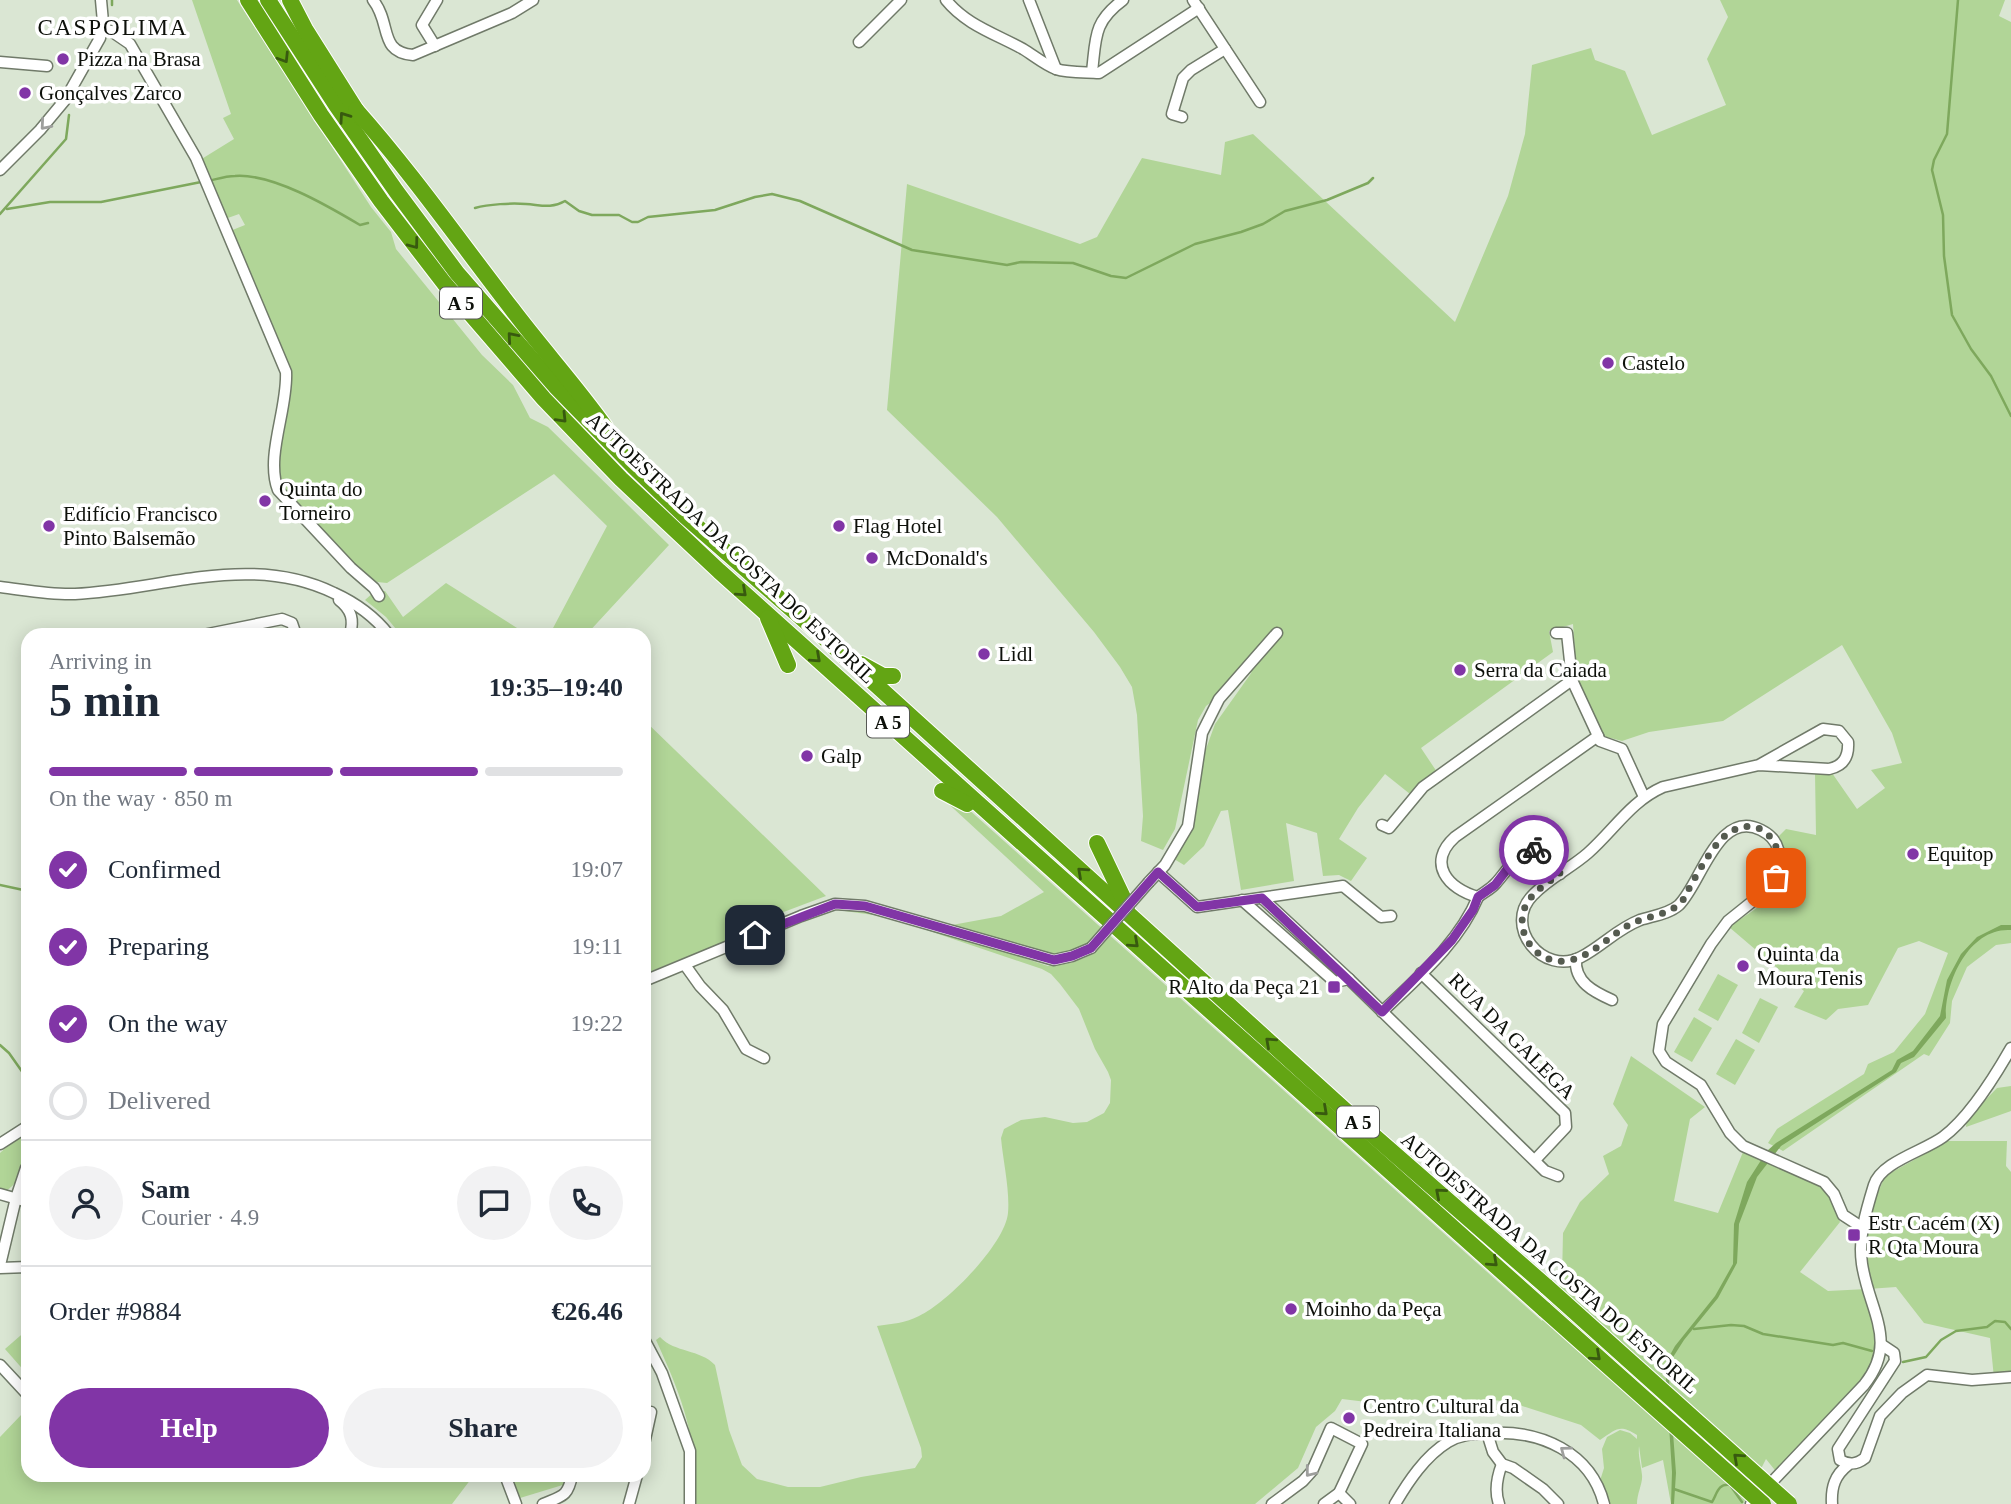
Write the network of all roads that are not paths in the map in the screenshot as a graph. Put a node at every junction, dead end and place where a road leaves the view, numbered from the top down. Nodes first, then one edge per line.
1 (101, 0) edge
2 (248, 0) edge
3 (268, 0) edge
4 (290, 0) edge
5 (298, 0) edge
6 (373, 0) edge
7 (437, 0) edge
8 (533, 0) edge
9 (901, 0) edge
10 (946, 0) edge
11 (1029, 0) edge
12 (1123, 0) edge
13 (1196, 4) edge
14 (102, 29) junction
15 (305, 29) junction
16 (859, 42) dead end
17 (435, 46) junction
18 (1225, 49) junction
19 (0, 62) edge
20 (47, 66) dead end
21 (1056, 69) junction
22 (1091, 72) junction
23 (1260, 102) dead end
24 (1182, 117) dead end
25 (0, 170) edge
26 (633, 466) junction
27 (0, 579) edge
28 (0, 587) edge
29 (327, 589) junction
30 (30, 590) junction
31 (379, 596) dead end
32 (765, 612) junction
33 (236, 628) edge
34 (294, 628) edge
35 (350, 628) edge
36 (382, 628) edge
37 (1277, 633) dead end
38 (1556, 633) dead end
39 (820, 635) junction
40 (788, 665) dead end
41 (893, 676) dead end
42 (1572, 680) junction
43 (1598, 736) junction
44 (1759, 765) junction
45 (942, 791) dead end
46 (1644, 797) junction
47 (1382, 825) dead end
48 (1010, 832) junction
49 (1097, 843) dead end
50 (1158, 872) junction
51 (1560, 874) junction
52 (1478, 897) junction
53 (1262, 898) junction
54 (1242, 900) junction
55 (1391, 916) dead end
56 (1133, 918) junction
57 (1576, 959) junction
58 (685, 965) junction
59 (1421, 974) junction
60 (651, 978) edge
61 (1349, 979) junction
62 (1612, 1000) dead end
63 (1382, 1012) junction
64 (2011, 1048) edge
65 (765, 1058) dead end
66 (21, 1130) edge
67 (0, 1144) edge
68 (1535, 1160) junction
69 (1558, 1175) dead end
70 (21, 1183) edge
71 (0, 1194) edge
72 (16, 1198) junction
73 (21, 1200) edge
74 (1863, 1228) junction
75 (0, 1266) edge
76 (21, 1267) edge
77 (1882, 1345) junction
78 (651, 1352) edge
79 (0, 1365) edge
80 (2011, 1377) edge
81 (21, 1388) edge
82 (675, 1407) junction
83 (651, 1411) edge
84 (1487, 1433) junction
85 (1502, 1464) junction
86 (1848, 1465) junction
87 (508, 1482) edge
88 (571, 1482) edge
89 (635, 1482) edge
90 (1339, 1493) junction
91 (516, 1504) edge
92 (543, 1504) edge
93 (629, 1504) edge
94 (690, 1504) edge
95 (1272, 1504) edge
96 (1324, 1504) edge
97 (1350, 1504) edge
98 (1395, 1504) edge
99 (1499, 1504) edge
100 (1558, 1504) edge
101 (1604, 1504) edge
102 (1751, 1504) edge
103 (1763, 1504) edge
104 (1789, 1504) edge
105 (1832, 1504) edge

1 - 14 street
2 -> 32 highway, AUTOESTRADA DA COSTA DO ESTORIL / A 5
26 -> 3 highway, AUTOESTRADA DA COSTA DO ESTORIL / A 5
4 - 15 highway
5 - 15 highway
6 - 17 street
7 - 17 street
8 - 17 street
9 - 16 street
10 - 21 street
11 - 21 street
12 - 22 street
13 - 18 street
13 - 22 street
14 -> 25 street
14 - 31 street
15 - 26 highway
18 - 23 street
18 - 24 street
19 - 20 street
21 - 22 street
26 - 39 highway, AUTOESTRADA DA COSTA DO ESTORIL / A 5
27 - 30 street
28 - 30 street
29 - 30 street
29 - 35 street
29 - 36 street
32 - 40 highway
32 -> 48 highway, AUTOESTRADA DA COSTA DO ESTORIL / A 5
33 - 34 street
37 - 50 street
38 - 42 street
39 - 41 highway
56 -> 39 highway, AUTOESTRADA DA COSTA DO ESTORIL / A 5
42 - 43 street
42 - 47 street
43 - 46 street
43 - 52 street
44 - 44 street
44 - 46 street
45 - 48 highway
46 - 51 street
48 -> 103 highway, AUTOESTRADA DA COSTA DO ESTORIL / A 5, bridge
49 - 56 highway
50 - 54 street
50 - 58 street, bridge
51 - 52 street
51 - 57 street
52 - 59 street
53 - 54 street
53 - 55 street
53 - 61 street
54 - 61 street
104 -> 56 highway, AUTOESTRADA DA COSTA DO ESTORIL / A 5, bridge
57 - 62 street
57 - 74 street
58 - 60 street
58 - 65 street
59 - 63 street
59 - 68 street, RUA DA GALEGA
61 - 63 street
63 - 68 street
64 - 74 street
66 - 67 street
68 - 69 street
70 - 72 street
71 - 72 street
72 - 73 street
72 - 75 street
74 - 77 street
75 - 76 street
77 - 86 street
77 - 102 street
78 - 82 street
79 - 81 street
80 - 86 street
82 - 83 street
82 - 94 street
84 - 85 street
84 - 98 street
101 -> 84 street
85 - 99 street
85 - 100 street
86 - 105 street
87 - 91 street
88 - 92 street
89 - 93 street
90 -> 95 street
90 - 96 street
90 - 97 street

